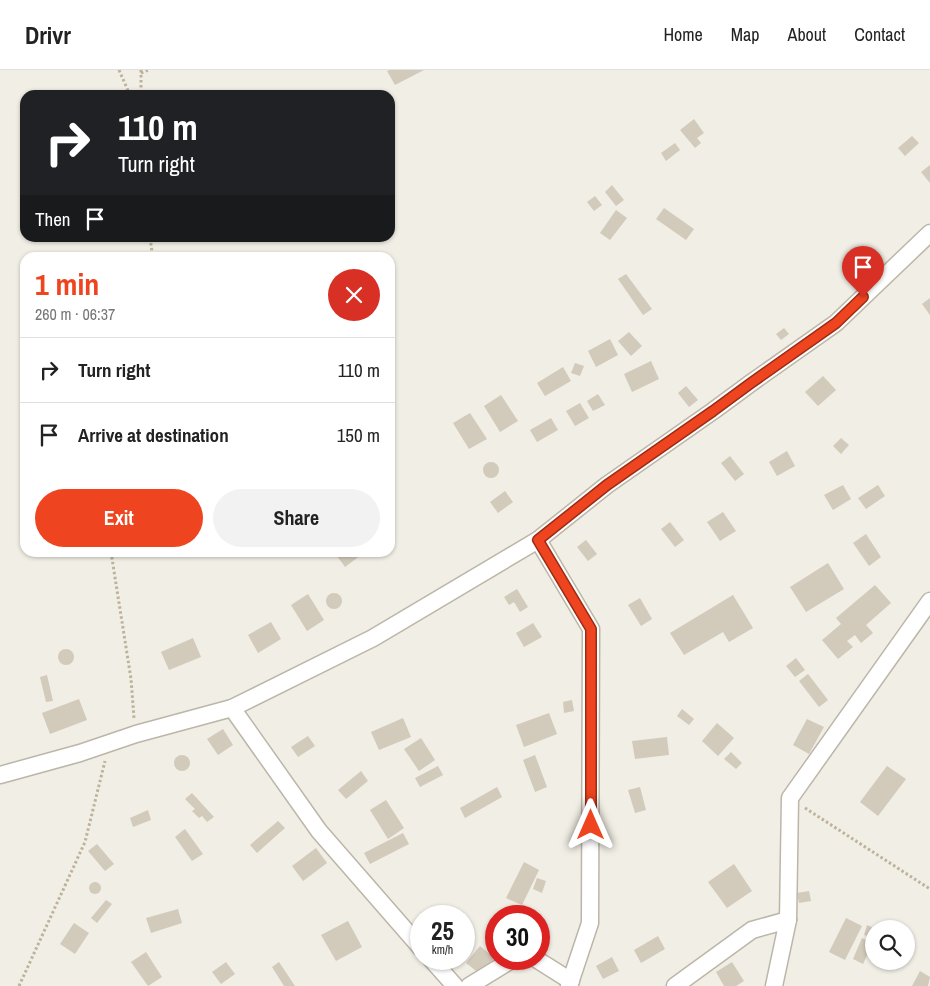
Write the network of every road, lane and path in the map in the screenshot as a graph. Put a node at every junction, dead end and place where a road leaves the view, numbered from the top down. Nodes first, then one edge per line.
1 (119, 70) edge
2 (148, 70) edge
3 (141, 71) edge
4 (128, 90) edge
5 (141, 90) edge
6 (930, 233) edge
7 (538, 540) junction
8 (112, 557) edge
9 (930, 601) edge
10 (232, 708) junction
11 (136, 734) junction
12 (110, 742) junction
13 (0, 776) edge
14 (790, 798) junction
15 (930, 889) edge
16 (788, 920) junction
17 (410, 935) edge
18 (550, 969) edge
19 (441, 970) edge
20 (495, 970) edge
21 (570, 984) edge
22 (19, 986) edge
23 (455, 986) edge
24 (469, 986) edge
25 (675, 986) edge
26 (774, 986) edge

1 - 4 path
2 - 3 path
3 - 5 path
6 - 7 street
7 - 10 street
7 - 21 street
8 - 11 path
9 - 14 street
10 - 11 street
10 - 17 street
11 - 12 street
12 - 13 street
12 - 22 path
14 - 15 path
14 - 16 street
16 - 25 street
16 - 26 street
18 - 21 street
19 - 23 street
20 - 24 street

